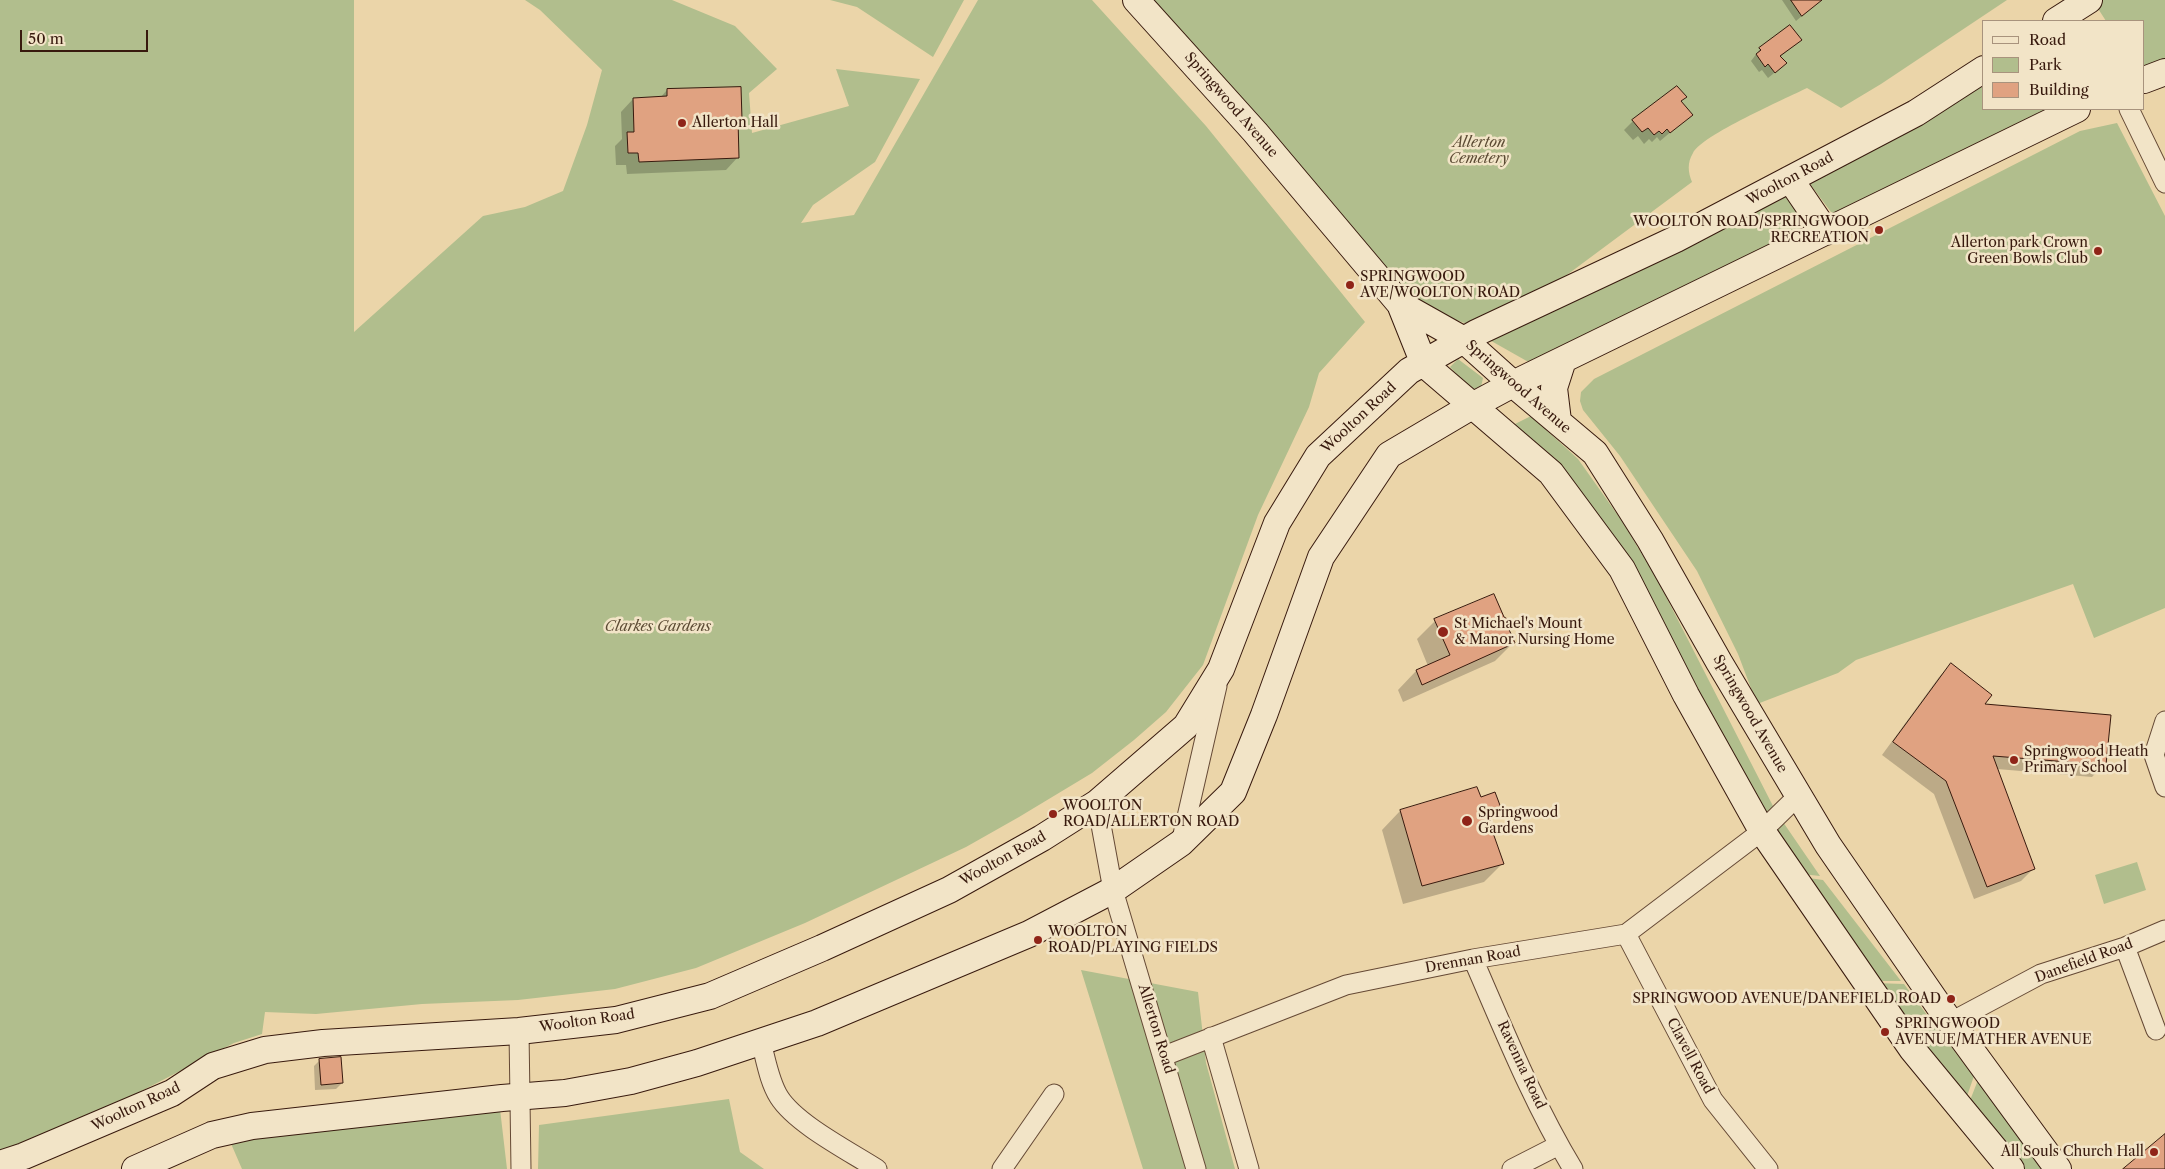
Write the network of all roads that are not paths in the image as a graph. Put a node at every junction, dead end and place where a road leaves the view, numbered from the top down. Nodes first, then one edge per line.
1 (1136, 0) edge
2 (2088, 8) edge
3 (2058, 20) edge
4 (1982, 70) edge
5 (2165, 72) edge
6 (2145, 80) edge
7 (2075, 110) edge
8 (2128, 110) edge
9 (1790, 178) junction
10 (2165, 183) edge
11 (1826, 232) junction
12 (1400, 304) junction
13 (1464, 340) junction
14 (1563, 360) junction
15 (1424, 364) junction
16 (1513, 384) junction
17 (1472, 406) junction
18 (1558, 421) junction
19 (1221, 669) junction
20 (2165, 721) edge
21 (2165, 787) edge
22 (1798, 796) junction
23 (1097, 803) junction
24 (1762, 831) junction
25 (1181, 843) junction
26 (1113, 890) junction
27 (2165, 930) edge
28 (1626, 934) junction
29 (2125, 947) junction
30 (1473, 959) junction
31 (1950, 1022) junction
32 (2156, 1030) dead end
33 (519, 1031) junction
34 (1210, 1038) junction
35 (761, 1042) junction
36 (1164, 1056) junction
37 (1054, 1094) dead end
38 (521, 1097) junction
39 (1559, 1145) junction
40 (0, 1164) edge
41 (135, 1169) edge
42 (521, 1169) edge
43 (877, 1169) edge
44 (1002, 1169) edge
45 (1196, 1169) edge
46 (1249, 1169) edge
47 (1512, 1169) edge
48 (1573, 1169) edge
49 (1768, 1169) edge
50 (2011, 1169) edge
51 (2058, 1169) edge

1 - 12 main road, Springwood Avenue
2 - 3 main road
4 - 9 main road, Woolton Road
5 - 6 main road
7 - 11 main road
8 - 10 street
9 - 11 main road
9 - 13 main road, Woolton Road
11 - 14 main road
12 - 13 main road, Springwood Avenue
12 - 15 main road, Springwood Avenue
13 - 15 main road, Woolton Road
13 - 16 main road, Springwood Avenue
14 - 16 main road
14 - 18 main road
15 - 17 main road, Springwood Avenue
15 - 19 main road, Woolton Road
16 - 17 main road
16 - 18 main road, Springwood Avenue
17 - 24 main road, Springwood Avenue
17 - 25 main road
18 - 22 main road, Springwood Avenue
19 - 23 main road, Woolton Road
19 - 25 street
20 - 21 street
22 - 24 street, Drennan Road
22 - 31 main road, Springwood Avenue
23 - 26 street, Allerton Road
23 - 33 main road, Woolton Road
24 - 28 street, Drennan Road
24 - 50 main road, Springwood Avenue
25 - 26 main road
26 - 35 main road
26 - 36 street, Allerton Road
27 - 29 street, Danefield Road
28 - 30 street, Drennan Road
28 - 49 street, Clavell Road
29 - 31 street, Danefield Road
29 - 32 street
30 - 34 street, Drennan Road
30 - 39 street, Ravenna Road
31 - 51 main road, Springwood Avenue
33 - 38 street
33 - 40 main road, Woolton Road
34 - 36 street, Drennan Road
34 - 46 street
35 - 38 main road
35 - 43 street
36 - 45 street, Allerton Road
37 - 44 street
38 - 41 main road
38 - 42 street
39 - 47 street
39 - 48 street, Ravenna Road

